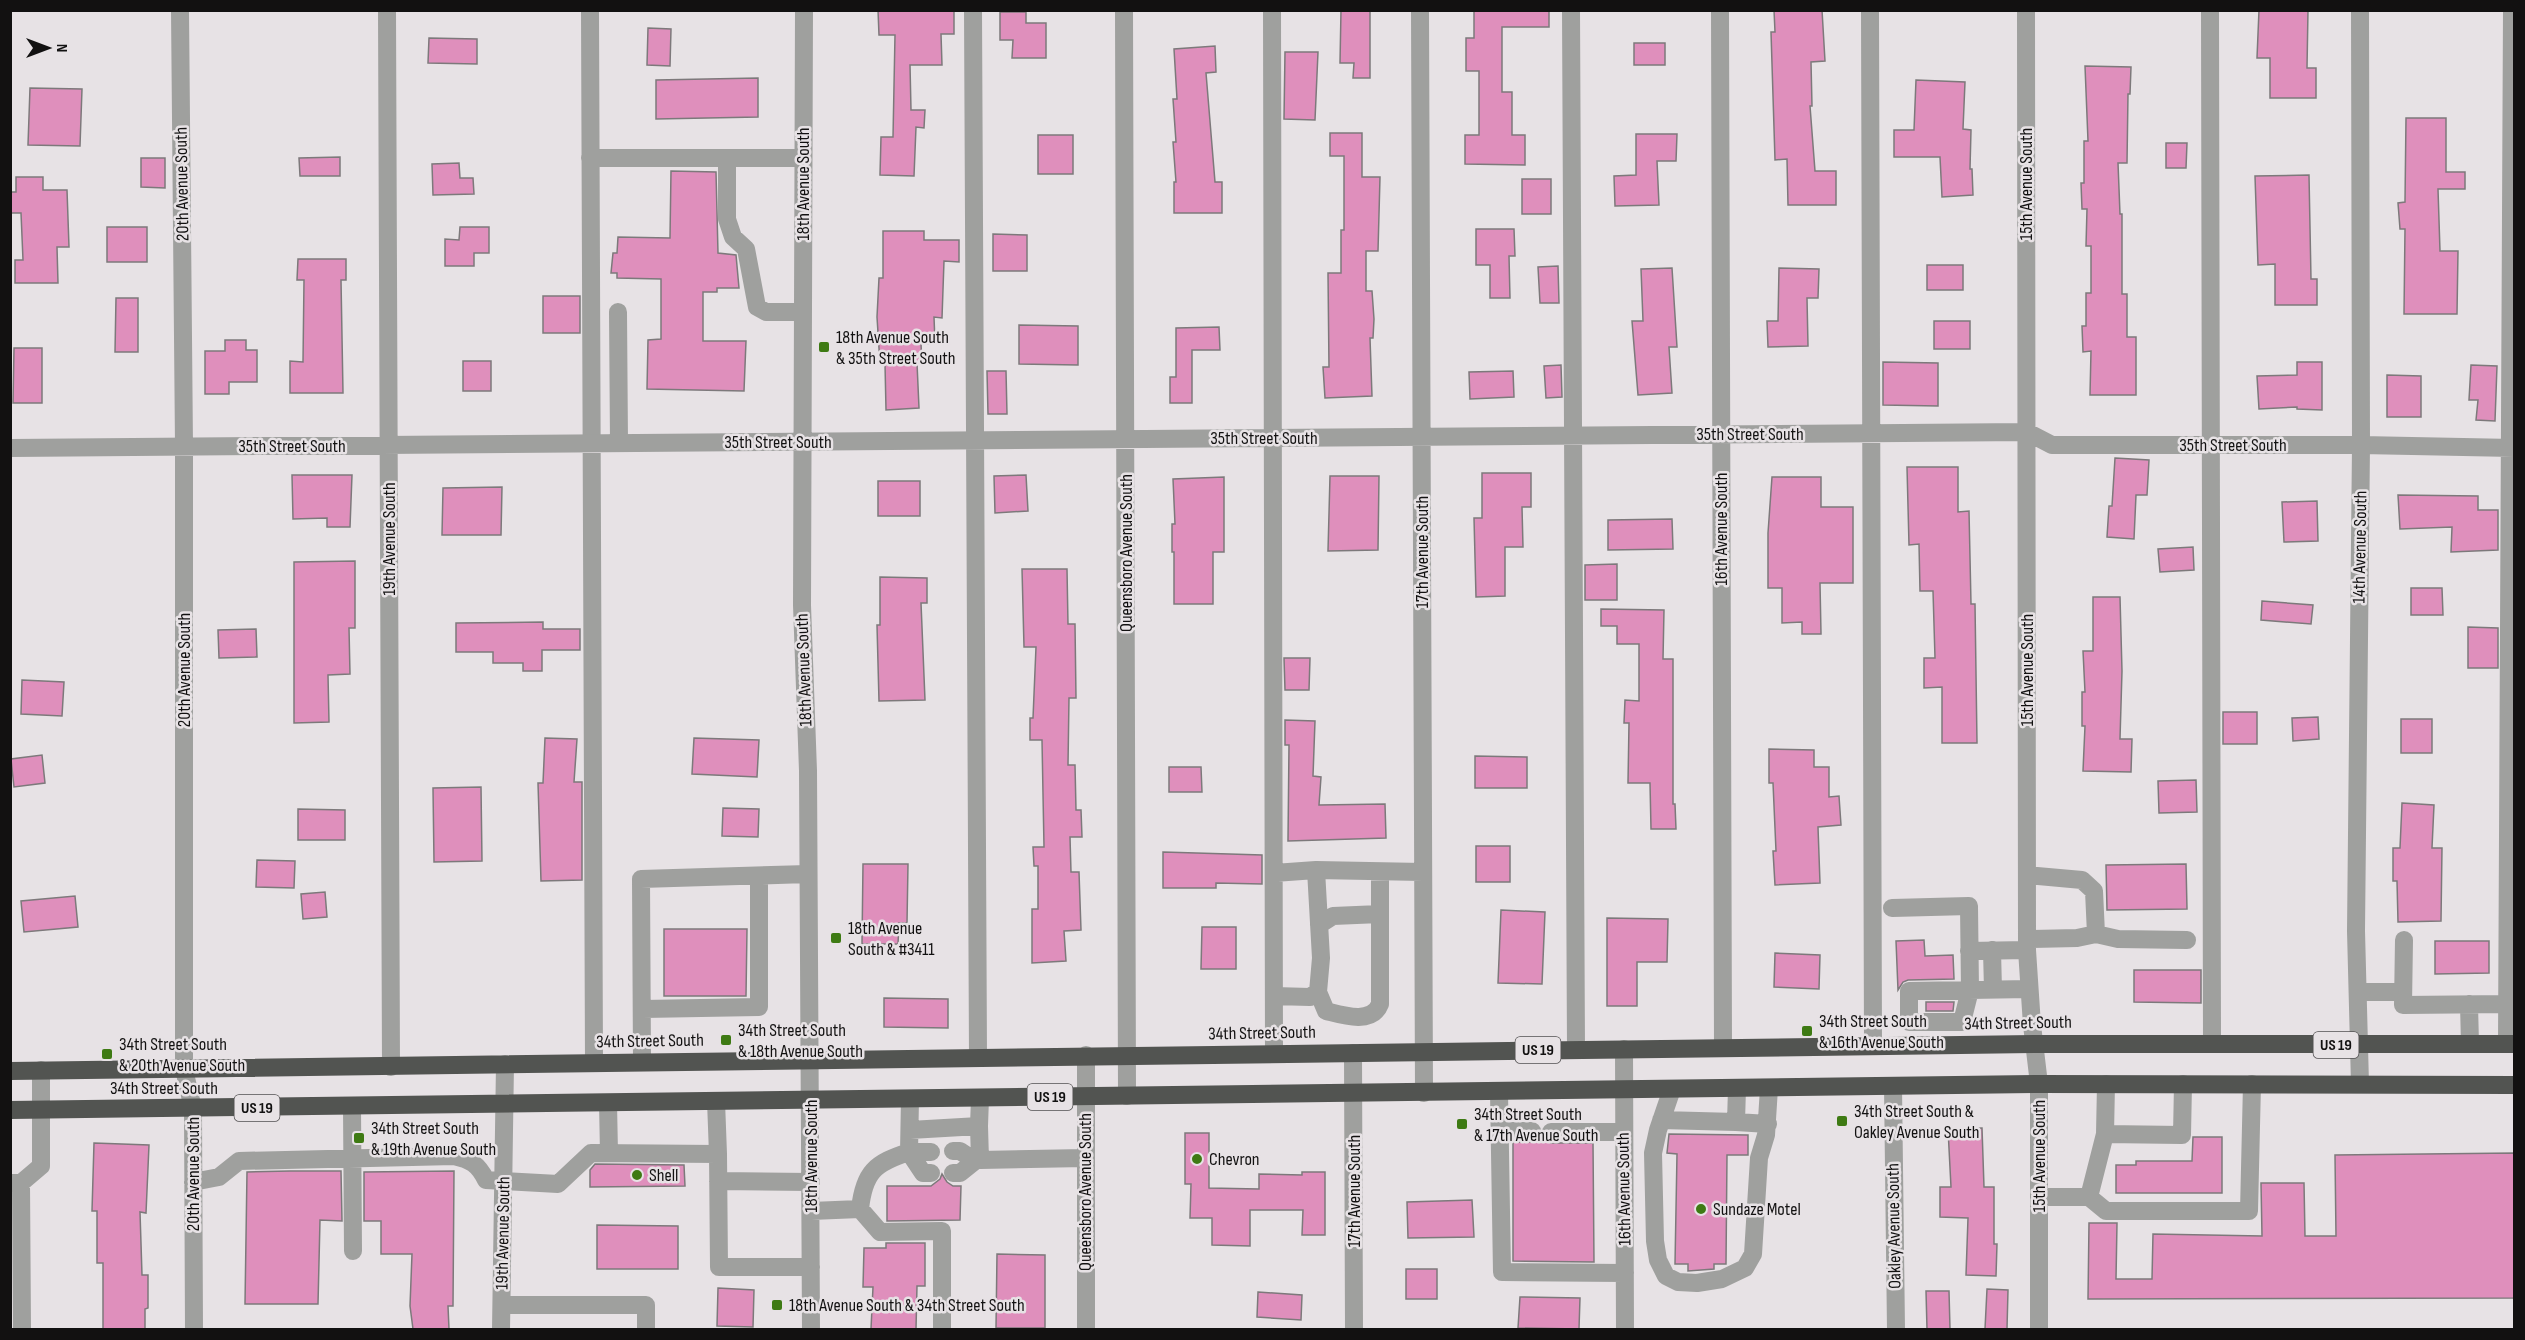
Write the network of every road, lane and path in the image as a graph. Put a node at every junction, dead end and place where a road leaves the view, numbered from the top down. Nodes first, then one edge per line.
1 (180, 10) edge
2 (387, 10) edge
3 (590, 10) edge
4 (804, 10) edge
5 (973, 10) edge
6 (1124, 10) edge
7 (1272, 10) edge
8 (1420, 10) edge
9 (1571, 10) edge
10 (1720, 10) edge
11 (1870, 10) edge
12 (2026, 10) edge
13 (2210, 10) edge
14 (2360, 10) edge
15 (2512, 10) edge
16 (590, 158) junction
17 (727, 158) junction
18 (803, 158) junction
19 (618, 312) dead end
20 (801, 312) junction
21 (2027, 432) junction
22 (1871, 433) junction
23 (1721, 434) junction
24 (1573, 435) junction
25 (1422, 437) junction
26 (1273, 438) junction
27 (1126, 439) junction
28 (974, 440) junction
29 (802, 442) junction
30 (592, 443) junction
31 (619, 443) junction
32 (389, 445) junction
33 (2210, 445) junction
34 (2361, 445) junction
35 (184, 446) junction
36 (10, 448) edge
37 (2512, 448) edge
38 (1316, 870) junction
39 (1380, 872) junction
40 (1423, 872) junction
41 (1274, 873) junction
42 (808, 874) junction
43 (2026, 875) junction
44 (759, 876) junction
45 (1892, 908) dead end
46 (1380, 914) junction
47 (1319, 925) junction
48 (2096, 934) junction
49 (2187, 940) dead end
50 (2404, 940) dead end
51 (2027, 945) junction
52 (1992, 950) junction
53 (1969, 951) junction
54 (2029, 989) junction
55 (1970, 990) junction
56 (1993, 990) junction
57 (1318, 992) junction
58 (2358, 992) junction
59 (2403, 992) junction
60 (1274, 996) junction
61 (2469, 1004) junction
62 (2507, 1004) junction
63 (643, 1009) junction
64 (1909, 1022) junction
65 (1962, 1022) junction
66 (2033, 1044) junction
67 (2212, 1044) junction
68 (2470, 1044) junction
69 (2511, 1044) edge
70 (1962, 1045) junction
71 (2359, 1045) junction
72 (1873, 1046) junction
73 (1910, 1046) junction
74 (1722, 1048) junction
75 (1624, 1049) junction
76 (1576, 1050) junction
77 (1424, 1052) junction
78 (1274, 1053) junction
79 (1353, 1053) junction
80 (1086, 1055) junction
81 (1125, 1055) junction
82 (978, 1057) junction
83 (810, 1059) junction
84 (642, 1062) junction
85 (594, 1063) junction
86 (505, 1065) junction
87 (391, 1067) junction
88 (184, 1069) junction
89 (41, 1070) junction
90 (10, 1071) edge
91 (2039, 1084) junction
92 (2106, 1084) junction
93 (2183, 1084) junction
94 (2252, 1084) junction
95 (2360, 1084) junction
96 (2514, 1085) edge
97 (1893, 1086) junction
98 (1737, 1088) junction
99 (1769, 1088) junction
100 (1672, 1089) junction
101 (1623, 1090) junction
102 (1499, 1092) junction
103 (1353, 1093) junction
104 (1424, 1093) junction
105 (1085, 1096) junction
106 (1127, 1096) junction
107 (980, 1098) junction
108 (910, 1099) junction
109 (810, 1100) junction
110 (716, 1101) junction
111 (608, 1103) junction
112 (504, 1105) junction
113 (352, 1107) junction
114 (193, 1109) junction
115 (10, 1110) edge
116 (41, 1110) junction
117 (1661, 1120) junction
118 (1736, 1122) junction
119 (1768, 1124) junction
120 (979, 1126) junction
121 (910, 1130) junction
122 (1499, 1131) junction
123 (1533, 1131) dead end
124 (1551, 1132) dead end
125 (1624, 1132) junction
126 (2105, 1134) junction
127 (954, 1151) dead end
128 (909, 1152) junction
129 (931, 1152) dead end
130 (609, 1153) junction
131 (718, 1154) junction
132 (1085, 1158) junction
133 (352, 1159) junction
134 (977, 1161) junction
135 (931, 1173) dead end
136 (953, 1173) dead end
137 (718, 1181) junction
138 (193, 1182) junction
139 (503, 1182) junction
140 (811, 1182) junction
141 (16, 1183) edge
142 (2039, 1197) junction
143 (2089, 1197) junction
144 (860, 1209) junction
145 (811, 1211) junction
146 (16, 1224) edge
147 (353, 1251) dead end
148 (811, 1267) junction
149 (1625, 1273) junction
150 (501, 1305) junction
151 (22, 1329) edge
152 (194, 1329) edge
153 (501, 1329) edge
154 (646, 1329) edge
155 (811, 1329) edge
156 (942, 1329) edge
157 (1086, 1329) edge
158 (1354, 1329) edge
159 (1625, 1329) edge
160 (1896, 1329) edge
161 (2039, 1329) edge

1 - 35 street, 20th Avenue South
2 - 32 street, 19th Avenue South
3 - 16 street
4 - 18 street, 18th Avenue South
5 - 28 street
6 - 27 street, Queensboro Avenue South
7 - 26 street
8 - 25 street, 17th Avenue South
9 - 24 street
10 - 23 street, 16th Avenue South
11 - 22 street
12 - 21 street, 15th Avenue South
13 - 33 street
14 - 34 street, 14th Avenue South
15 - 37 street
16 - 17 street
16 - 30 street
17 - 18 street
17 - 20 street
18 - 20 street, 18th Avenue South
19 - 31 street
20 - 29 street, 18th Avenue South
21 - 22 street, 35th Street South
21 - 33 street, 35th Street South
21 - 43 street, 15th Avenue South
22 - 23 street, 35th Street South
22 - 72 street
23 - 24 street, 35th Street South
23 - 74 street, 16th Avenue South
24 - 25 street, 35th Street South
24 - 76 street
25 - 26 street, 35th Street South
25 - 40 street, 17th Avenue South
26 - 27 street, 35th Street South
26 - 41 street
27 - 28 street, 35th Street South
27 - 81 street, Queensboro Avenue South
28 - 29 street, 35th Street South
28 - 82 street
29 - 31 street, 35th Street South
29 - 42 street, 18th Avenue South
30 - 31 street, 35th Street South
30 - 32 street, 35th Street South
30 - 85 street
32 - 35 street, 35th Street South
32 - 87 street, 19th Avenue South
33 - 34 street, 35th Street South
33 - 67 street
34 - 37 street, 35th Street South
34 - 58 street, 14th Avenue South
35 - 36 street, 35th Street South
35 - 88 street, 20th Avenue South
37 - 62 street
38 - 39 street
38 - 41 street
38 - 47 street
39 - 40 street
39 - 46 street
40 - 77 street, 17th Avenue South
41 - 60 street
42 - 44 street
42 - 83 street, 18th Avenue South
43 - 48 street
43 - 51 street, 15th Avenue South
44 - 63 street
44 - 63 street
45 - 53 street
46 - 47 street
46 - 57 street
47 - 57 street
48 - 49 street
48 - 51 street
50 - 59 street
51 - 52 street
51 - 54 street, 15th Avenue South
52 - 53 street
52 - 56 street
53 - 55 street
54 - 56 street
54 - 66 street, 15th Avenue South
55 - 56 street
55 - 64 street
55 - 65 street
57 - 60 street
58 - 59 street
58 - 71 street, 14th Avenue South
59 - 61 street
60 - 78 street
61 - 62 street
61 - 68 street
62 - 69 street
63 - 84 street
64 - 65 street
64 - 73 street
65 - 70 street
66 - 67 highway, 34th Street South / US 19
66 - 70 highway, 34th Street South / US 19
66 - 91 street, 15th Avenue South
67 - 71 highway, 34th Street South / US 19
68 - 69 highway, 34th Street South / US 19
68 - 71 highway, 34th Street South / US 19
70 - 73 highway, 34th Street South / US 19
71 - 95 street, 14th Avenue South
72 - 73 highway, 34th Street South / US 19
72 - 74 highway, 34th Street South / US 19
74 - 75 highway, 34th Street South / US 19
75 - 76 highway, 34th Street South / US 19
75 - 101 street, 16th Avenue South
76 - 77 highway, 34th Street South / US 19
77 - 79 highway, 34th Street South / US 19
77 - 104 street, 17th Avenue South
78 - 79 highway, 34th Street South / US 19
78 - 81 highway, 34th Street South / US 19
79 - 103 street, 17th Avenue South
80 - 81 highway, 34th Street South / US 19
80 - 82 highway, 34th Street South / US 19
80 - 105 street, Queensboro Avenue South
81 - 106 street, Queensboro Avenue South
82 - 83 highway, 34th Street South / US 19
83 - 84 highway, 34th Street South / US 19
83 - 109 street, 18th Avenue South
84 - 85 highway, 34th Street South / US 19
85 - 86 highway, 34th Street South / US 19
86 - 87 highway, 34th Street South / US 19
86 - 112 street, 19th Avenue South
87 - 88 highway, 34th Street South / US 19
88 - 89 highway, 34th Street South / US 19
88 - 114 street, 20th Avenue South
89 - 90 highway, 34th Street South / US 19
89 - 116 street
91 - 92 highway, 34th Street South / US 19
91 - 97 highway, 34th Street South / US 19
91 - 142 street, 15th Avenue South
92 - 93 highway, 34th Street South / US 19
92 - 126 street
93 - 94 highway, 34th Street South / US 19
93 - 126 street
94 - 95 highway, 34th Street South / US 19
94 - 143 street
95 - 96 highway, 34th Street South / US 19
97 - 99 highway, 34th Street South / US 19
97 - 160 street, Oakley Avenue South
98 - 99 highway, 34th Street South / US 19
98 - 100 highway, 34th Street South / US 19
98 - 118 street
99 - 119 street
100 - 101 highway, 34th Street South / US 19
100 - 117 street
101 - 102 highway, 34th Street South / US 19
101 - 125 street, 16th Avenue South
102 - 104 highway, 34th Street South / US 19
102 - 122 street
103 - 104 highway, 34th Street South / US 19
103 - 106 highway, 34th Street South / US 19
103 - 158 street, 17th Avenue South
105 - 106 highway, 34th Street South / US 19
105 - 107 highway, 34th Street South / US 19
105 - 132 street, Queensboro Avenue South
107 - 108 highway, 34th Street South / US 19
107 - 120 street
108 - 109 highway, 34th Street South / US 19
108 - 121 street
109 - 110 highway, 34th Street South / US 19
109 - 140 street, 18th Avenue South
110 - 111 highway, 34th Street South / US 19
110 - 131 street
111 - 112 highway, 34th Street South / US 19
111 - 130 street
112 - 113 highway, 34th Street South / US 19
112 - 139 street, 19th Avenue South
113 - 114 highway, 34th Street South / US 19
113 - 133 street
114 - 116 highway, 34th Street South / US 19
114 - 138 street, 20th Avenue South
115 - 116 highway, 34th Street South / US 19
116 - 141 street
117 - 118 street
117 - 119 street
118 - 119 street
120 - 121 street
120 - 134 street
121 - 128 street
122 - 123 street
122 - 149 street
124 - 125 street
125 - 149 street, 16th Avenue South
126 - 143 street
127 - 134 street
128 - 129 street
128 - 135 street
128 - 144 street
130 - 131 street
130 - 139 street
131 - 137 street
132 - 134 street
132 - 157 street, Queensboro Avenue South
133 - 138 street
133 - 139 street
133 - 147 street
134 - 136 street
137 - 140 street
137 - 148 street
138 - 152 street, 20th Avenue South
139 - 150 street, 19th Avenue South
140 - 145 street, 18th Avenue South
141 - 146 street
142 - 143 street
142 - 161 street, 15th Avenue South
144 - 145 street
144 - 156 street
145 - 148 street, 18th Avenue South
146 - 151 street
148 - 155 street, 18th Avenue South
149 - 159 street, 16th Avenue South
150 - 153 street, 19th Avenue South
150 - 154 street

